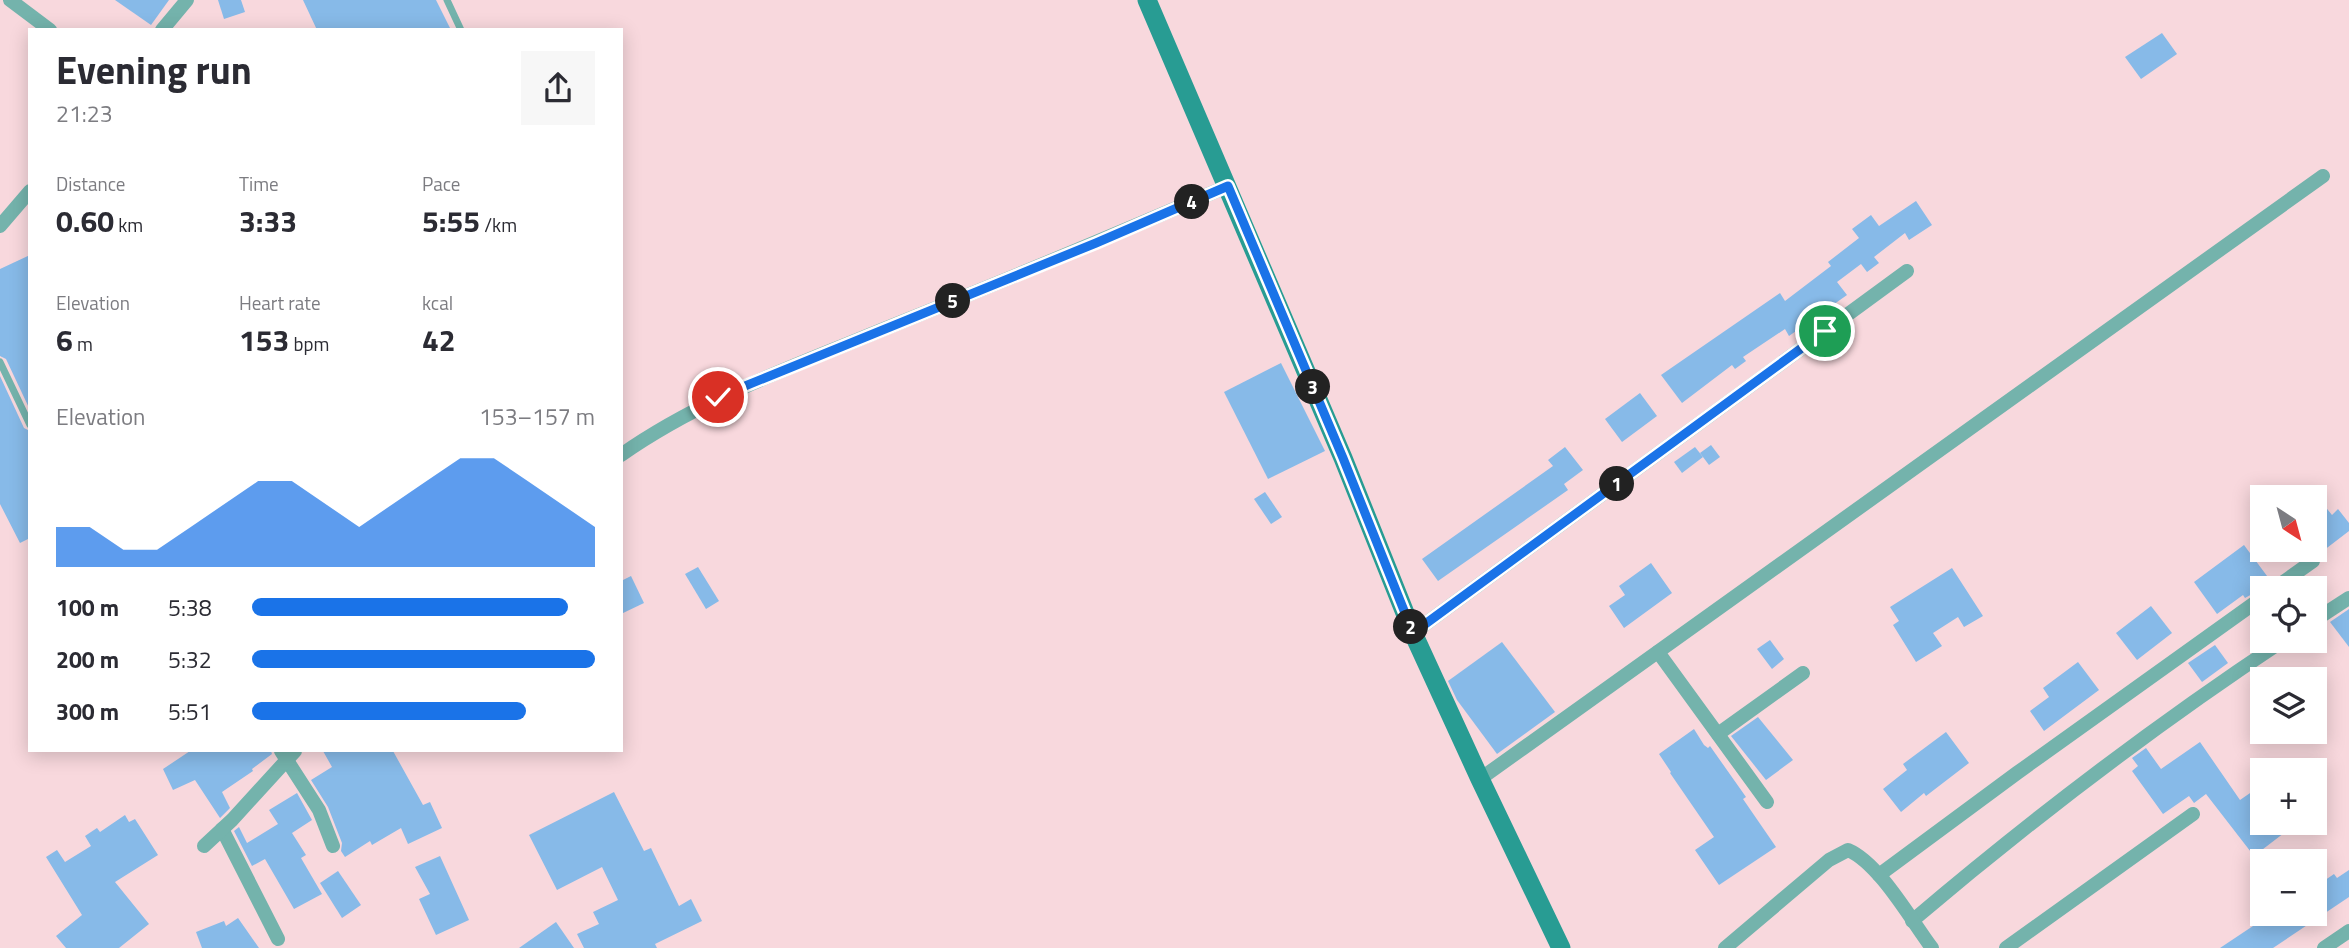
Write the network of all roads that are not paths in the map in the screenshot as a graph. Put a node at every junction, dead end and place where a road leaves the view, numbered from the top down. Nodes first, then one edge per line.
1 (10, 0) edge
2 (187, 0) edge
3 (447, 0) edge
4 (1147, 0) edge
5 (47, 28) edge
6 (164, 28) edge
7 (460, 28) edge
8 (2323, 176) dead end
9 (1228, 186) junction
10 (28, 198) edge
11 (0, 226) edge
12 (1907, 271) dead end
13 (0, 362) edge
14 (28, 421) edge
15 (623, 454) edge
16 (2312, 562) edge
17 (2292, 576) edge
18 (2349, 598) edge
19 (2250, 606) edge
20 (2327, 612) edge
21 (1413, 633) junction
22 (1658, 652) junction
23 (2265, 653) edge
24 (1803, 673) dead end
25 (1718, 734) junction
26 (287, 754) edge
27 (1480, 779) junction
28 (1767, 802) dead end
29 (2193, 814) dead end
30 (222, 829) junction
31 (204, 846) dead end
32 (333, 846) dead end
33 (1879, 875) junction
34 (1912, 921) junction
35 (2349, 931) edge
36 (278, 939) dead end
37 (1561, 948) edge
38 (1725, 948) edge
39 (1931, 948) edge
40 (2006, 948) edge
41 (2324, 948) edge

1 - 5 street
2 - 6 street
3 - 7 lane
4 - 9 street
8 - 22 street
9 - 15 street
9 - 21 street
10 - 11 street
12 - 21 street
13 - 14 lane
16 - 17 street
18 - 20 street
19 - 33 street
21 - 27 street
22 - 25 street
22 - 27 street
23 - 34 street
24 - 25 street
25 - 28 street
26 - 30 street
26 - 32 street
27 - 37 street
29 - 40 street
30 - 31 street
30 - 36 street
33 - 34 street
33 - 38 street
34 - 39 street
35 - 41 street

